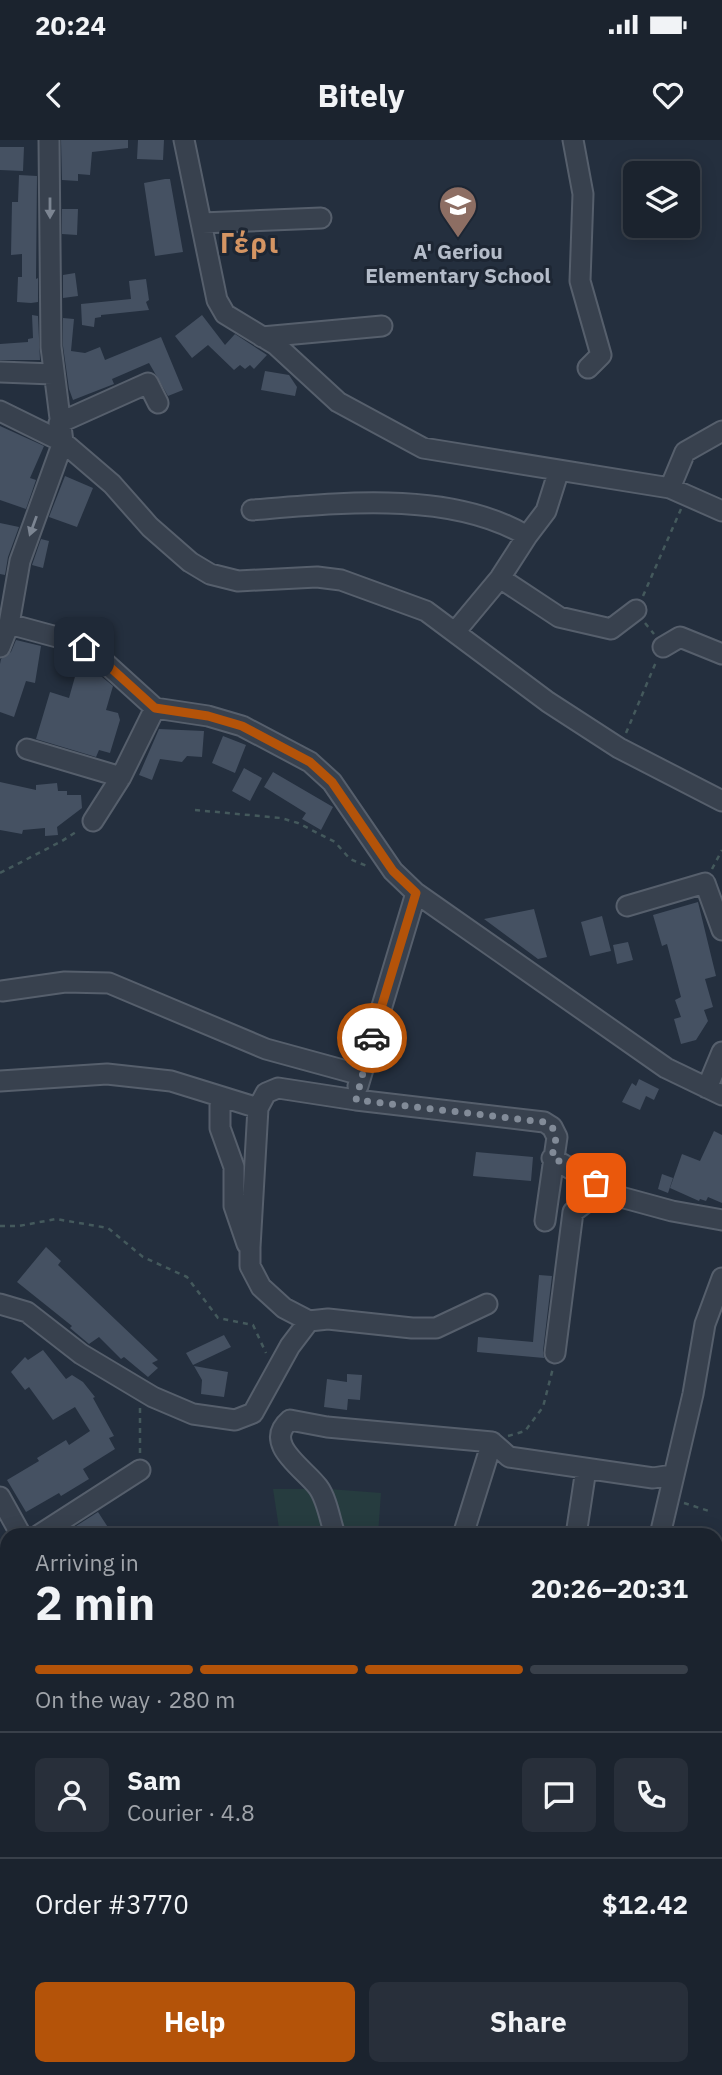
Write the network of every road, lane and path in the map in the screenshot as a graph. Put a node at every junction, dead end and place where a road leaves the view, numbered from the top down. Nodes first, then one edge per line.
1 (49, 140) edge
2 (184, 140) edge
3 (573, 140) edge
4 (321, 218) dead end
5 (202, 223) junction
6 (382, 326) dead end
7 (262, 337) junction
8 (588, 368) dead end
9 (0, 372) edge
10 (47, 374) junction
11 (158, 403) dead end
12 (0, 411) edge
13 (722, 431) edge
14 (61, 432) junction
15 (559, 470) junction
16 (678, 492) junction
17 (252, 510) dead end
18 (722, 511) edge
19 (527, 536) junction
20 (500, 578) junction
21 (636, 610) junction
22 (9, 624) junction
23 (455, 632) junction
24 (0, 647) edge
25 (663, 647) junction
26 (722, 654) edge
27 (155, 708) junction
28 (619, 748) junction
29 (27, 749) dead end
30 (121, 777) junction
31 (722, 801) edge
32 (194, 810) dead end
33 (93, 821) joint
34 (722, 850) edge
35 (393, 871) junction
36 (0, 873) edge
37 (714, 885) edge
38 (416, 893) junction
39 (627, 906) dead end
40 (722, 930) edge
41 (2, 990) edge
42 (722, 1052) edge
43 (361, 1075) junction
44 (0, 1081) edge
45 (714, 1092) edge
46 (356, 1100) junction
47 (220, 1105) dead end
48 (258, 1108) junction
49 (552, 1157) junction
50 (617, 1196) junction
51 (722, 1220) edge
52 (545, 1221) dead end
53 (0, 1226) edge
54 (250, 1247) junction
55 (722, 1278) edge
56 (0, 1304) edge
57 (487, 1304) dead end
58 (309, 1321) junction
59 (713, 1327) edge
60 (555, 1353) joint
61 (284, 1359) junction
62 (141, 1390) junction
63 (492, 1442) junction
64 (586, 1469) junction
65 (140, 1470) joint
66 (673, 1475) junction
67 (0, 1497) edge
68 (668, 1497) junction
69 (712, 1512) dead end
70 (17, 1528) edge
71 (51, 1528) edge
72 (333, 1528) edge
73 (465, 1528) edge
74 (577, 1528) edge
75 (661, 1528) edge

1 -> 10 street
2 - 5 street
3 - 8 street
4 - 5 street
5 - 7 street
6 - 7 street
7 - 15 street
9 - 10 street
10 - 14 street
11 - 14 street
12 - 14 street
13 - 16 street
14 -> 22 street
14 - 23 street
15 - 16 street
15 - 19 street
16 - 18 street
16 - 21 path
17 - 19 street
19 - 20 street
20 - 21 street
20 - 23 street
21 - 25 path
22 - 24 street
22 - 27 street
23 - 28 street
25 - 26 street
25 - 28 path
27 - 30 street
27 - 35 street
28 - 31 street
29 - 30 street
30 - 33 street
32 - 35 path
33 - 36 path
34 - 37 path
35 - 38 street
37 - 39 street
37 - 40 street
38 - 43 street
38 - 45 street
41 - 43 street
42 - 45 street
43 - 46 street
44 - 48 street
46 - 48 street
46 - 49 street
47 - 54 street
48 - 54 street
49 - 50 street
49 - 52 street
50 - 51 street
50 - 60 street
53 - 61 path
54 - 58 street
55 - 59 street
56 - 62 street
57 - 58 street
58 - 61 street
59 - 66 street
60 - 63 path
61 - 62 street
62 - 65 path
63 - 64 street
63 - 72 street
63 - 73 street
64 - 66 street
64 - 74 street
65 - 71 street
66 - 68 street
67 - 70 street
68 - 69 path
68 - 75 street

